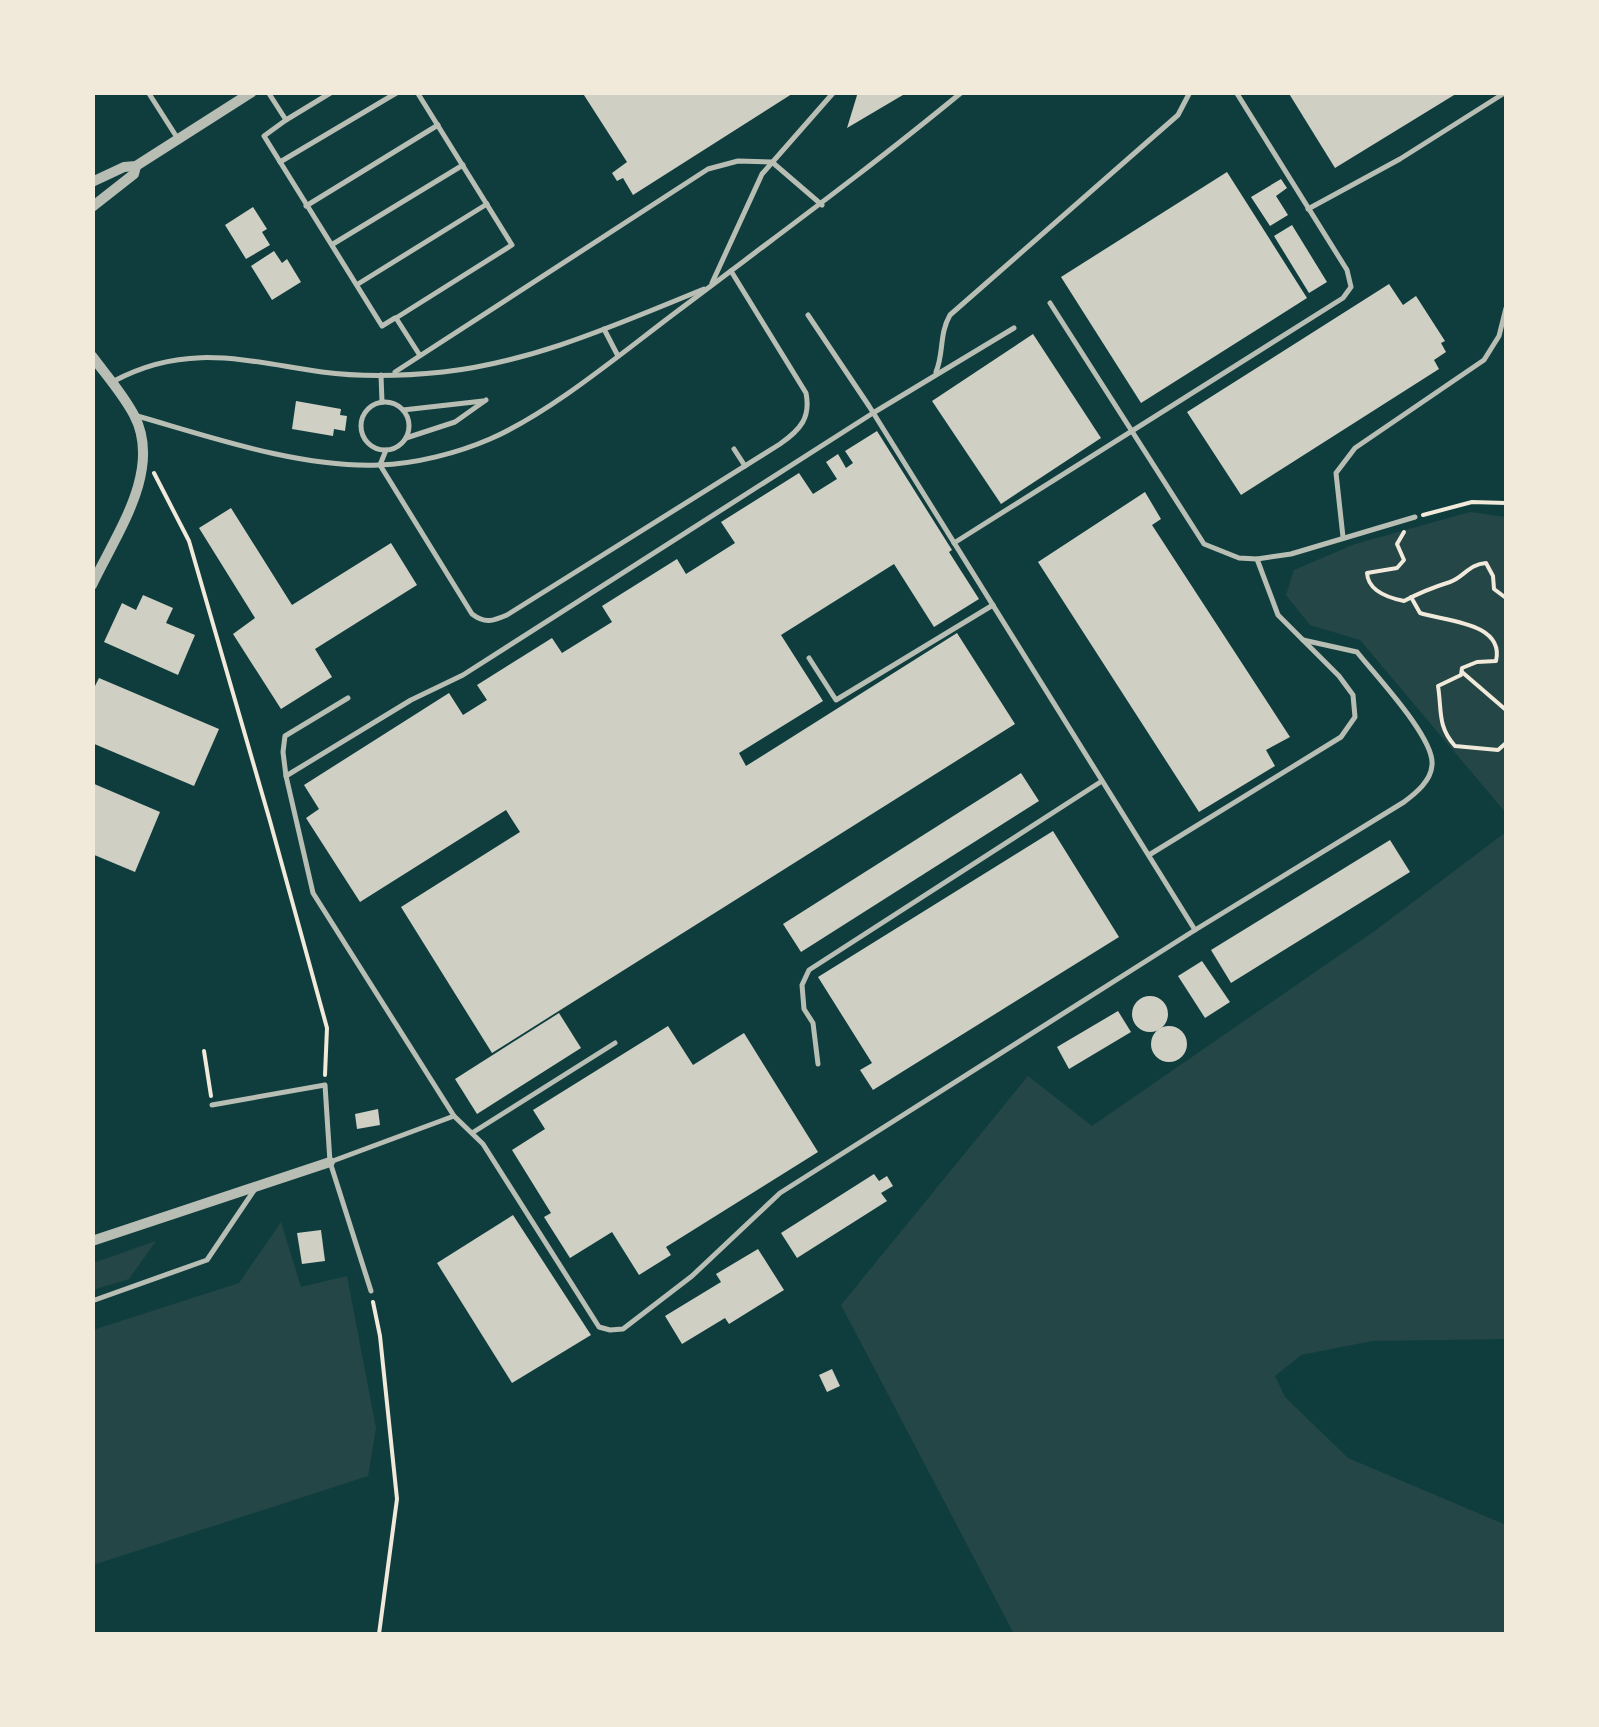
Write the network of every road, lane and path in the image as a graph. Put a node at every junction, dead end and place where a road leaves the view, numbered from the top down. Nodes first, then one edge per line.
1 (148, 92) edge
2 (252, 92) edge
3 (268, 92) edge
4 (332, 92) edge
5 (398, 92) edge
6 (417, 92) edge
7 (834, 92) edge
8 (962, 92) edge
9 (1190, 92) edge
10 (1236, 92) edge
11 (1506, 92) edge
12 (286, 120) junction
13 (438, 126) junction
14 (178, 139) junction
15 (279, 162) junction
16 (772, 162) junction
17 (462, 165) junction
18 (136, 166) junction
19 (92, 182) edge
20 (487, 204) junction
21 (822, 205) junction
22 (306, 206) junction
23 (92, 207) edge
24 (1308, 209) junction
25 (332, 245) junction
26 (731, 271) junction
27 (357, 285) junction
28 (710, 286) junction
29 (1050, 302) dead end
30 (1506, 308) edge
31 (808, 315) dead end
32 (396, 318) junction
33 (1014, 328) dead end
34 (604, 329) junction
35 (419, 354) junction
36 (92, 356) edge
37 (618, 356) junction
38 (380, 374) junction
39 (393, 374) junction
40 (935, 375) junction
41 (112, 382) junction
42 (382, 402) junction
43 (403, 410) junction
44 (873, 413) junction
45 (134, 415) junction
46 (1131, 432) junction
47 (406, 438) junction
48 (734, 449) dead end
49 (386, 450) junction
50 (145, 461) junction
51 (380, 465) junction
52 (745, 466) junction
53 (1506, 503) edge
54 (1415, 517) joint
55 (1404, 532) dead end
56 (1343, 537) junction
57 (954, 542) junction
58 (1257, 559) junction
59 (92, 585) edge
60 (1411, 598) junction
61 (1506, 598) edge
62 (993, 605) junction
63 (1303, 640) junction
64 (810, 658) dead end
65 (1462, 672) junction
66 (348, 698) dead end
67 (1506, 710) edge
68 (1506, 744) edge
69 (286, 776) junction
70 (1102, 781) junction
71 (1148, 856) junction
72 (1195, 930) junction
73 (615, 1044) dead end
74 (204, 1051) dead end
75 (818, 1064) dead end
76 (325, 1084) junction
77 (212, 1105) joint
78 (454, 1116) junction
79 (472, 1134) junction
80 (330, 1162) junction
81 (256, 1187) junction
82 (92, 1241) edge
83 (371, 1291) joint
84 (92, 1301) edge
85 (379, 1634) edge

1 - 14 lane
2 - 14 street
3 - 12 lane
4 - 12 lane
5 - 15 lane
6 - 13 lane
7 - 16 lane
8 - 21 lane
9 - 40 lane
10 - 24 lane
11 - 24 lane
12 - 15 lane
13 - 17 lane
13 - 22 lane
14 - 18 street
15 - 22 lane
16 - 21 lane
16 - 28 lane
16 - 35 lane
17 - 20 lane
17 - 25 lane
18 - 19 street
18 - 23 street
20 - 27 lane
20 - 32 lane
21 - 26 lane
22 - 25 lane
24 - 46 lane
25 - 27 lane
26 - 28 lane
26 - 52 lane
27 - 32 lane
28 - 34 lane
28 - 37 lane
29 - 46 lane
30 - 56 lane
31 - 44 lane
32 - 35 lane
33 - 40 lane
34 - 37 lane
34 - 39 lane
35 - 39 lane
36 - 41 street
37 - 51 lane
38 - 39 lane
38 - 41 lane
38 - 42 lane
40 - 44 lane
41 - 45 street
42 - 43 lane
42 - 49 lane
43 - 47 lane
43 - 47 lane
44 - 57 lane
44 - 69 lane
45 - 50 street
45 - 51 lane
46 - 57 lane
46 - 58 lane
47 - 49 lane
48 - 52 lane
49 - 51 lane
50 - 59 street
50 - 76 path
51 - 52 lane
53 - 54 path
54 - 56 lane
55 - 60 path
56 - 58 lane
57 - 62 lane
58 - 63 lane
60 - 61 path
60 - 65 path
62 - 64 lane
62 - 70 lane
63 - 71 lane
63 - 72 lane
65 - 67 path
65 - 68 path
66 - 69 lane
69 - 78 lane
70 - 71 lane
70 - 75 lane
71 - 72 lane
72 - 79 lane
73 - 79 lane
74 - 77 path
76 - 77 lane
76 - 80 lane
78 - 79 lane
78 - 80 lane
80 - 81 street
80 - 83 lane
81 - 82 street
81 - 84 lane
83 - 85 path

